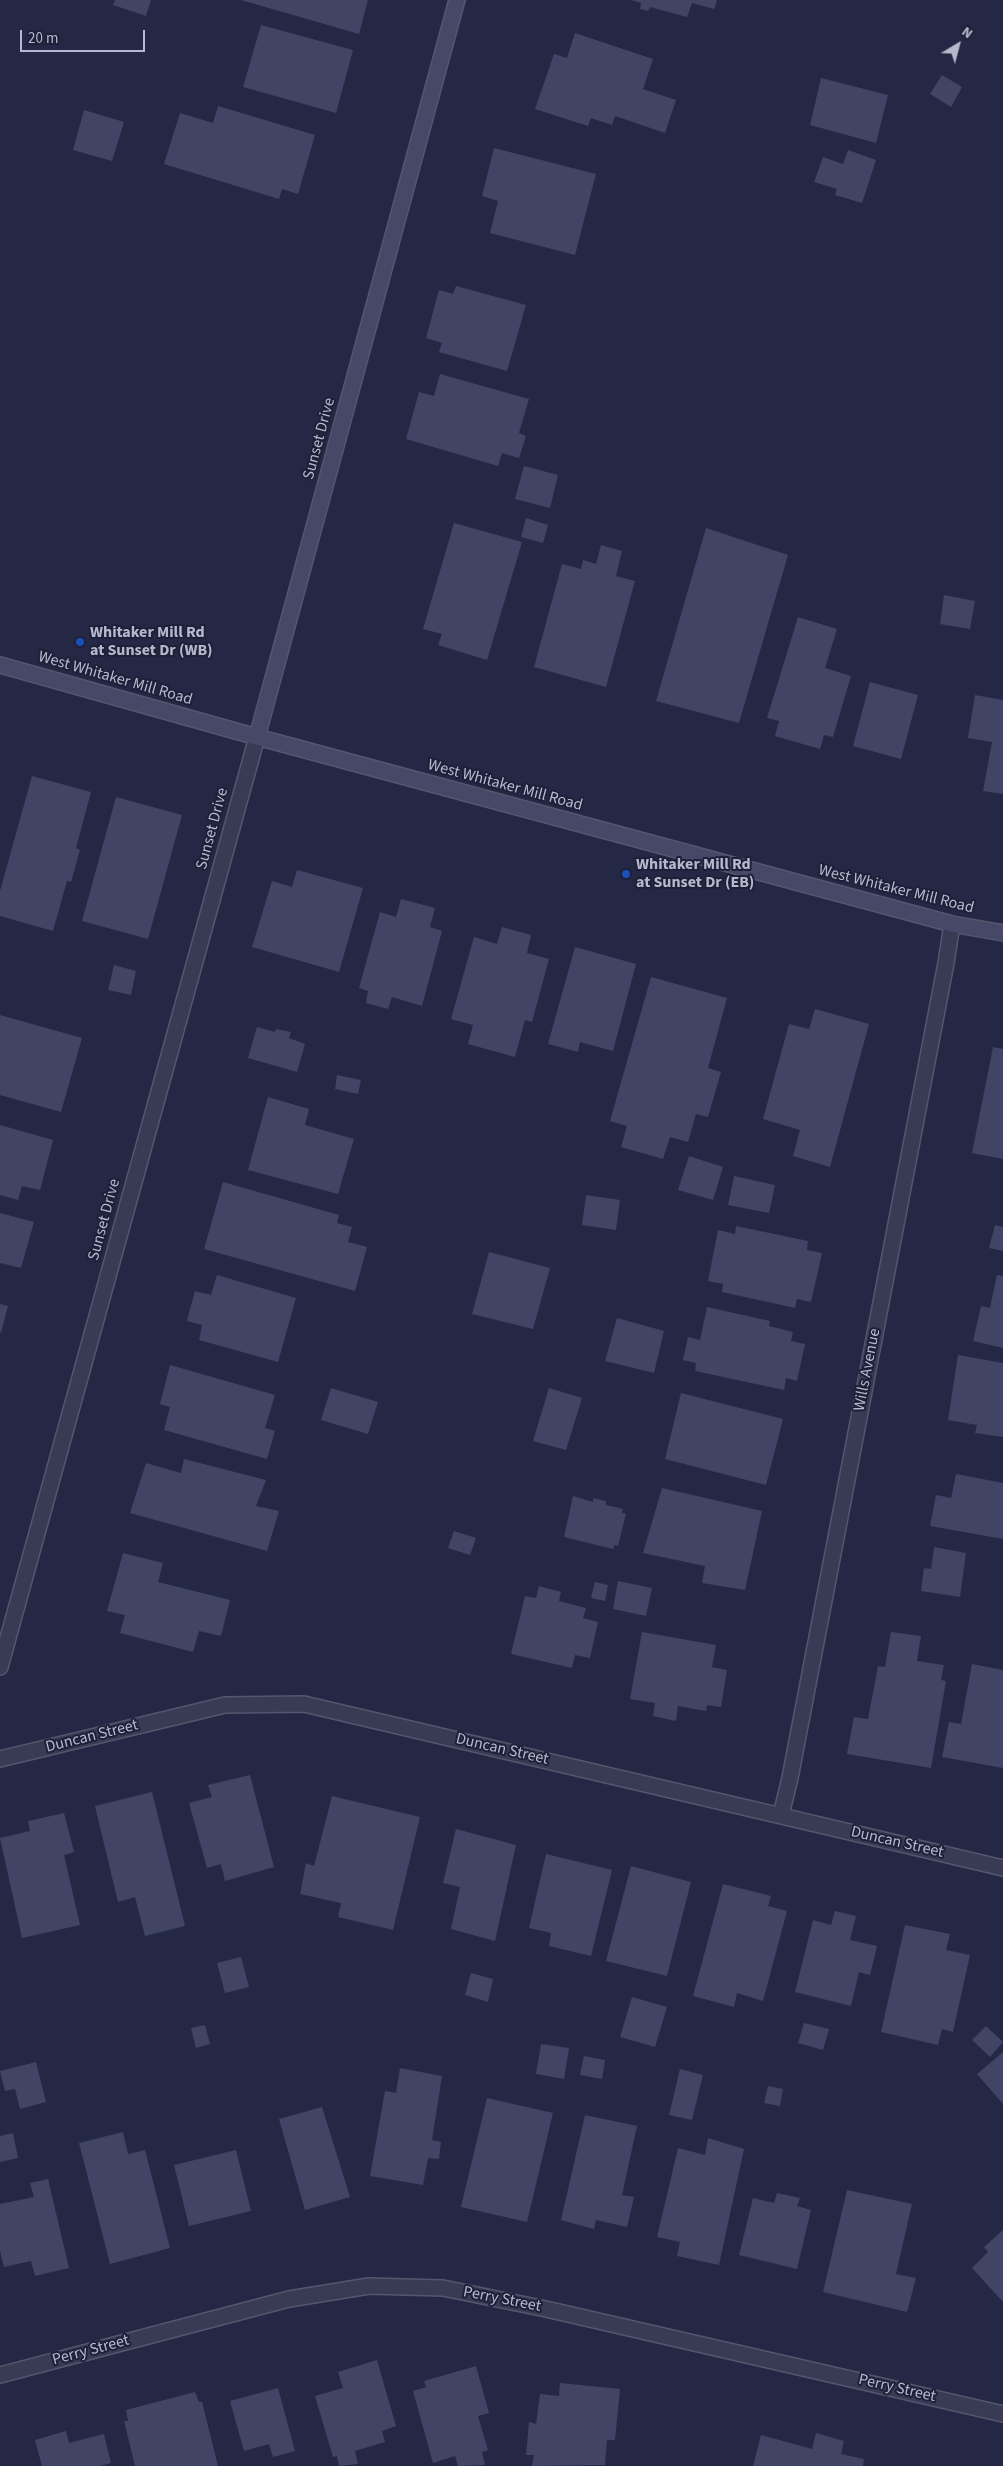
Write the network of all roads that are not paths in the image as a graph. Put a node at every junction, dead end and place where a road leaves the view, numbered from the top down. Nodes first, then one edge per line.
1 (457, 0) edge
2 (0, 665) edge
3 (257, 737) junction
4 (952, 924) junction
5 (1003, 933) edge
6 (0, 1667) edge
7 (0, 1759) edge
8 (781, 1815) junction
9 (1003, 1868) edge
10 (0, 2375) edge
11 (1003, 2414) edge

1 - 3 main road, Sunset Drive
2 - 3 main road, West Whitaker Mill Road
3 - 4 main road, West Whitaker Mill Road
3 - 6 street, Sunset Drive
4 - 5 main road, West Whitaker Mill Road
4 - 8 street, Wills Avenue
7 - 8 street, Duncan Street
8 - 9 street, Duncan Street
10 - 11 street, Perry Street

